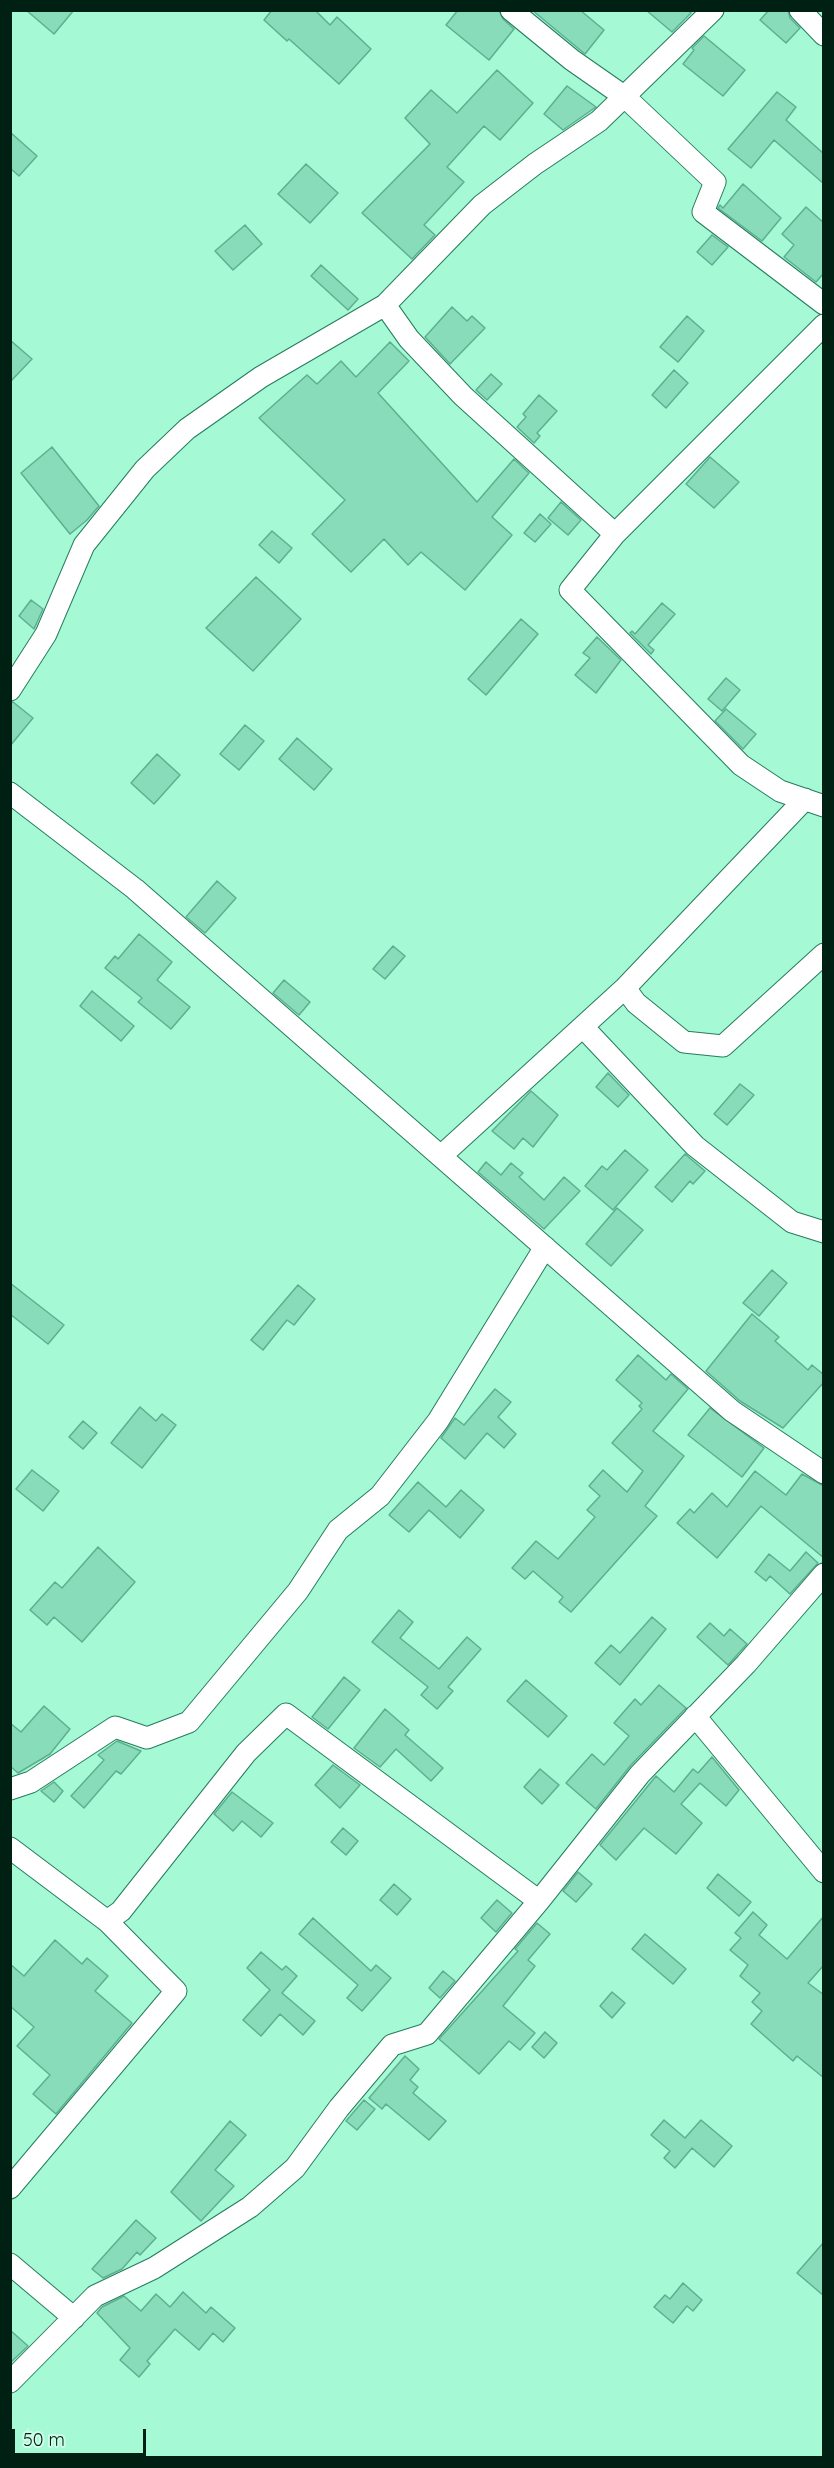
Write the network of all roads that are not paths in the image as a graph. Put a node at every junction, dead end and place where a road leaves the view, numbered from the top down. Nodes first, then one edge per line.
1 (511, 10) edge
2 (713, 10) edge
3 (800, 10) edge
4 (824, 35) edge
5 (625, 97) junction
6 (824, 304) edge
7 (385, 305) junction
8 (824, 325) edge
9 (615, 534) junction
10 (10, 690) edge
11 (10, 793) edge
12 (814, 802) edge
13 (824, 954) edge
14 (625, 988) junction
15 (583, 1027) junction
16 (441, 1156) junction
17 (824, 1232) edge
18 (546, 1247) junction
19 (824, 1473) edge
20 (824, 1574) edge
21 (695, 1716) junction
22 (10, 1789) edge
23 (10, 1848) edge
24 (824, 1872) edge
25 (539, 1901) junction
26 (107, 1921) junction
27 (10, 2188) edge
28 (10, 2264) edge
29 (74, 2318) junction
30 (10, 2382) edge

1 - 5 street
2 - 5 street
3 - 4 street
5 - 6 street
5 - 7 street
7 - 9 street
7 - 10 street
8 - 9 street
9 - 12 street
11 - 16 street
12 - 14 street
13 - 14 street
14 - 15 street
15 - 16 street
15 - 17 street
16 - 18 street
18 - 19 street
18 - 22 street
20 - 21 street
21 - 24 street
21 - 25 street
23 - 26 street
25 - 26 street
25 - 29 street
26 - 27 street
28 - 29 street
29 - 30 street

